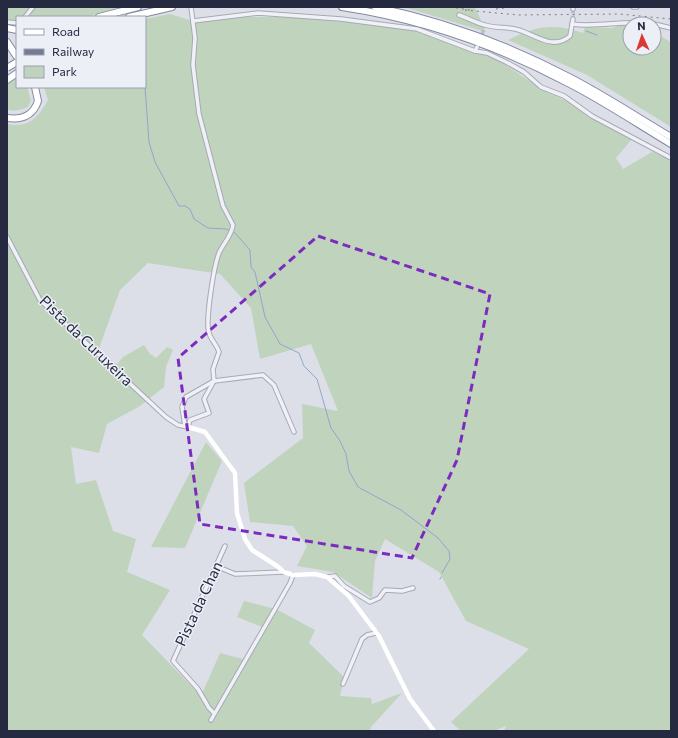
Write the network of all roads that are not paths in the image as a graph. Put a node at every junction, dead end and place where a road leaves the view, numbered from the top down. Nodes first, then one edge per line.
1 (33, 7) edge
2 (138, 7) edge
3 (146, 7) edge
4 (172, 7) edge
5 (191, 7) edge
6 (342, 7) edge
7 (375, 7) edge
8 (634, 7) edge
9 (637, 7) edge
10 (459, 15) dead end
11 (26, 16) edge
12 (104, 16) edge
13 (114, 16) edge
14 (133, 16) edge
15 (193, 19) junction
16 (573, 19) tunnel mouth
17 (622, 23) edge
18 (572, 25) junction
19 (7, 42) edge
20 (7, 47) edge
21 (16, 56) edge
22 (16, 61) edge
23 (16, 64) edge
24 (16, 69) edge
25 (8, 75) edge
26 (34, 88) edge
27 (34, 88) edge
28 (7, 113) edge
29 (7, 118) edge
30 (671, 137) edge
31 (671, 144) edge
32 (671, 158) edge
33 (7, 237) edge
34 (214, 381) junction
35 (186, 427) junction
36 (294, 432) dead end
37 (225, 546) dead end
38 (216, 566) junction
39 (284, 572) junction
40 (293, 574) junction
41 (327, 577) junction
42 (413, 588) dead end
43 (376, 633) junction
44 (344, 684) dead end
45 (214, 713) junction
46 (211, 720) dead end
47 (434, 731) edge

1 - 11 street
2 - 12 highway
3 - 13 highway
4 - 14 highway
5 - 15 street
6 - 31 highway
7 - 30 highway
8 - 9 street
10 - 18 street
15 - 32 street
15 - 34 street
16 - 18 street
17 - 18 street
19 - 21 highway
20 - 22 highway
23 - 25 highway, bridge
24 - 25 highway
26 - 28 highway
27 - 29 highway
33 - 35 street, Pista da Curuxeira
34 - 35 street
34 - 35 street
34 - 36 street
35 - 39 street
37 - 38 street, Pista da Chan
38 - 39 street
38 - 45 street, Pista da Chan
39 - 40 street
40 - 41 street
40 - 45 street
41 - 42 street
41 - 43 street
43 - 44 street
43 - 47 street
45 - 46 street

